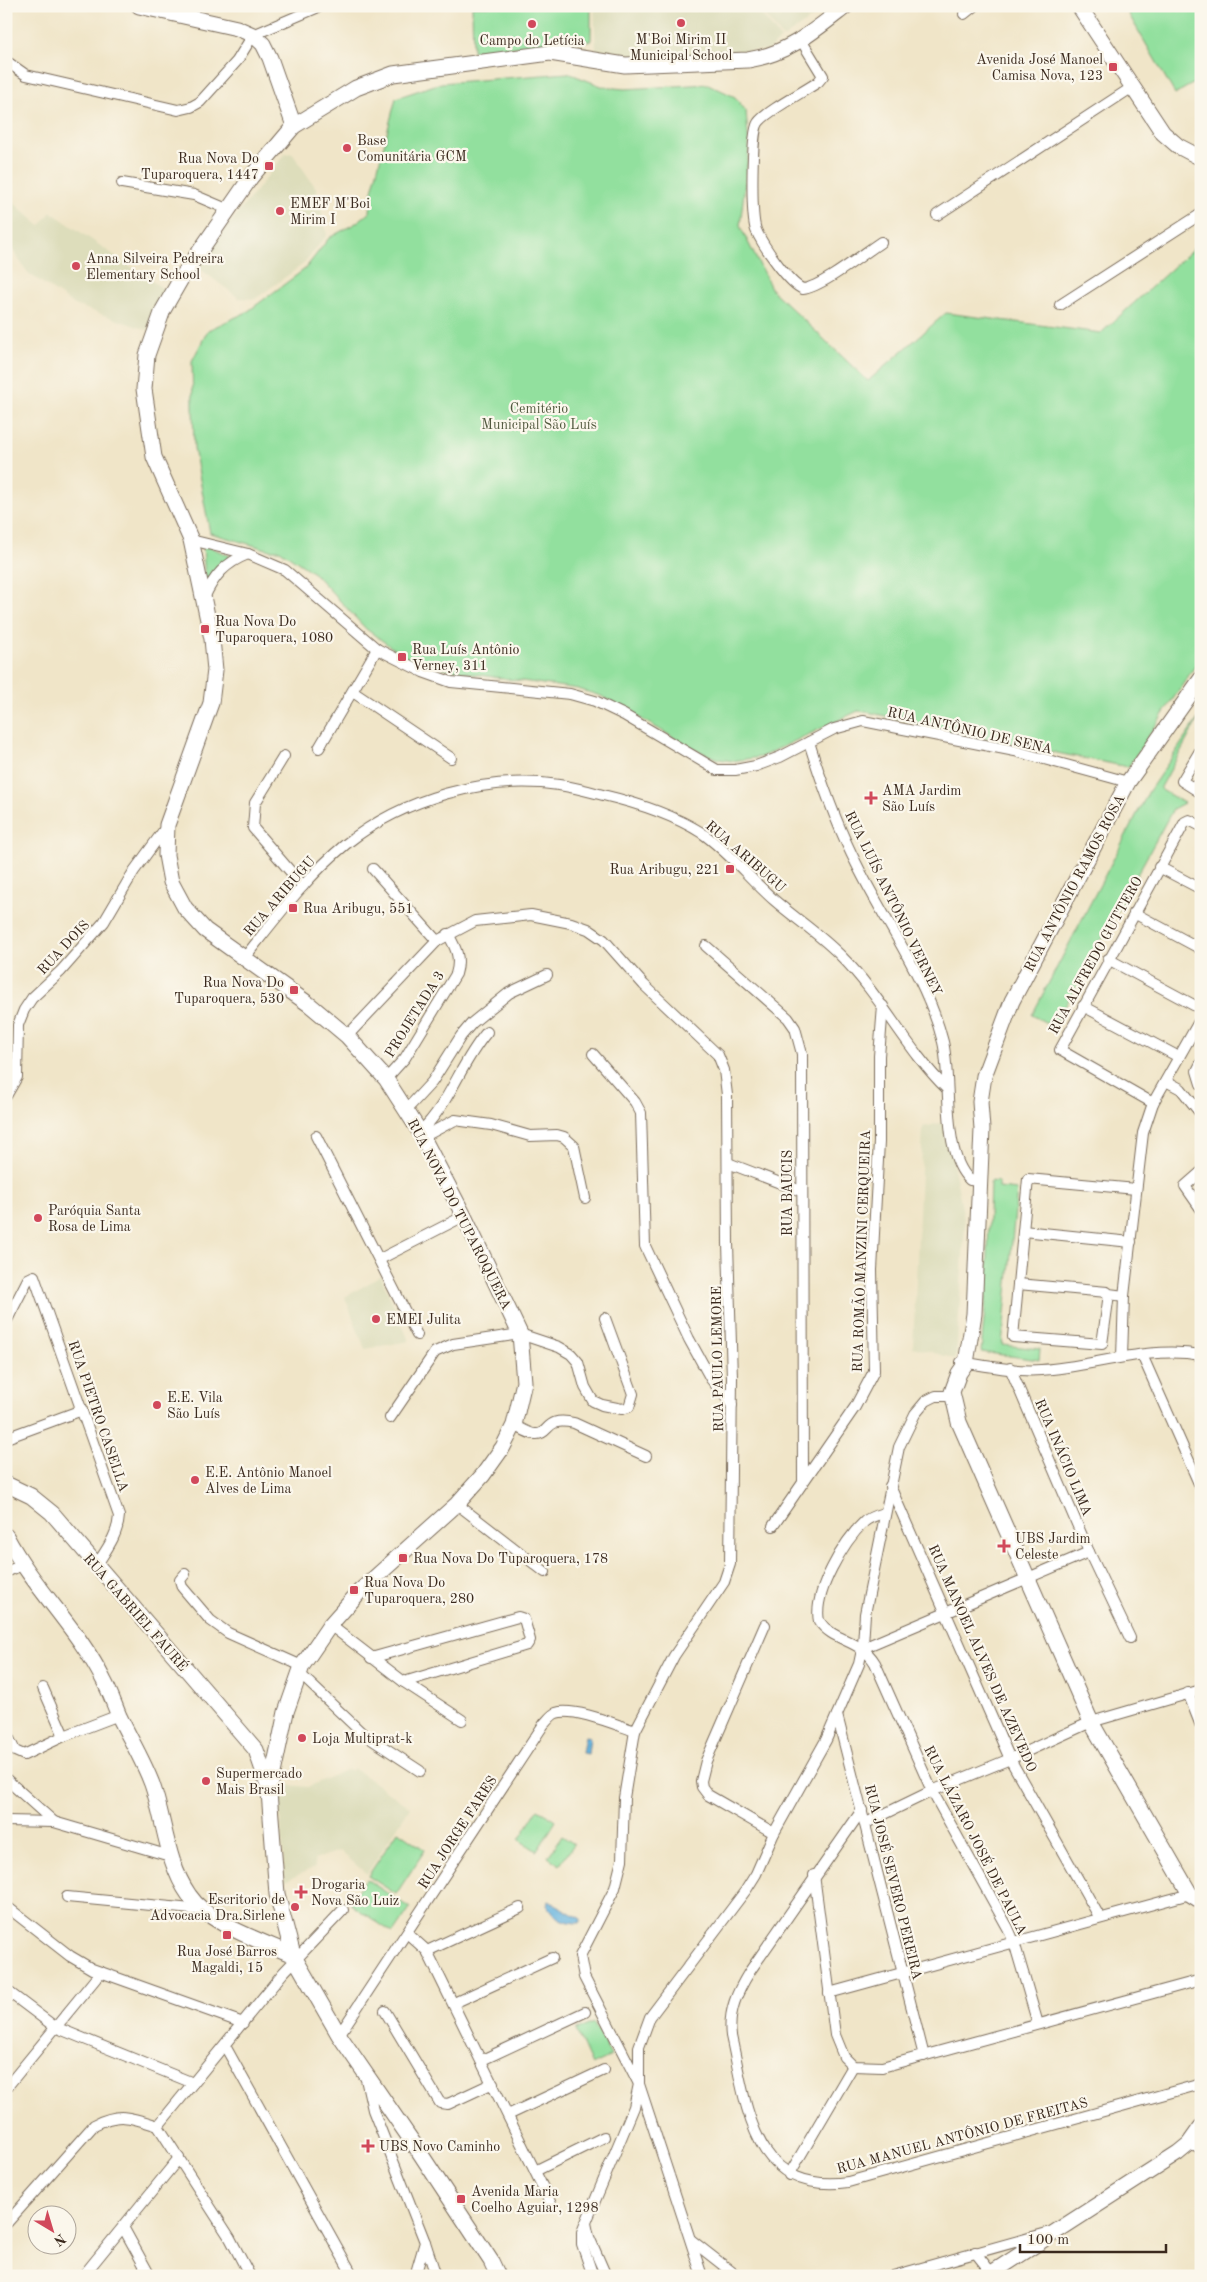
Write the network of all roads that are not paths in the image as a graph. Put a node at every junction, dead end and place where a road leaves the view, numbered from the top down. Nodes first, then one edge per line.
1 (139, 6) edge
2 (321, 6) edge
3 (846, 6) edge
4 (974, 6) edge
5 (1079, 6) edge
6 (964, 14) dead end
7 (253, 35) junction
8 (801, 40) junction
9 (6, 61) edge
10 (1131, 88) junction
11 (294, 126) junction
12 (1201, 158) edge
13 (122, 183) dead end
14 (227, 209) junction
15 (1201, 214) edge
16 (937, 215) dead end
17 (881, 242) dead end
18 (1060, 305) dead end
19 (191, 540) junction
20 (248, 554) junction
21 (204, 598) junction
22 (377, 649) junction
23 (1201, 679) edge
24 (354, 692) junction
25 (809, 742) junction
26 (319, 748) dead end
27 (1201, 749) edge
28 (284, 756) dead end
29 (451, 758) dead end
30 (1128, 782) junction
31 (1201, 794) edge
32 (167, 825) junction
33 (1201, 826) edge
34 (1159, 867) junction
35 (373, 869) dead end
36 (303, 886) junction
37 (1201, 890) edge
38 (1134, 912) junction
39 (448, 934) junction
40 (437, 941) junction
41 (706, 946) dead end
42 (1201, 949) edge
43 (245, 957) junction
44 (1108, 959) junction
45 (547, 974) dead end
46 (883, 1006) junction
47 (1083, 1006) junction
48 (1201, 1009) edge
49 (1201, 1018) edge
50 (487, 1032) dead end
51 (347, 1036) junction
52 (593, 1054) dead end
53 (1179, 1057) junction
54 (1201, 1062) edge
55 (386, 1079) junction
56 (1166, 1081) junction
57 (1201, 1084) edge
58 (947, 1089) junction
59 (6, 1096) edge
60 (1153, 1103) junction
61 (406, 1109) junction
62 (1201, 1114) edge
63 (421, 1135) junction
64 (316, 1136) dead end
65 (728, 1163) junction
66 (1201, 1172) edge
67 (974, 1180) junction
68 (1136, 1188) junction
69 (801, 1191) junction
70 (586, 1198) dead end
71 (1201, 1209) edge
72 (464, 1216) junction
73 (1023, 1231) junction
74 (1131, 1242) junction
75 (380, 1260) junction
76 (1018, 1284) junction
77 (1109, 1294) junction
78 (1124, 1296) junction
79 (605, 1318) dead end
80 (6, 1322) edge
81 (520, 1334) junction
82 (417, 1335) dead end
83 (1142, 1355) junction
84 (1201, 1355) edge
85 (1122, 1357) junction
86 (961, 1366) junction
87 (1010, 1368) junction
88 (952, 1394) junction
89 (732, 1405) junction
90 (82, 1410) junction
91 (390, 1418) dead end
92 (514, 1425) junction
93 (6, 1438) edge
94 (646, 1456) dead end
95 (803, 1481) junction
96 (7, 1485) edge
97 (890, 1486) junction
98 (1201, 1488) edge
99 (457, 1504) junction
100 (884, 1513) junction
101 (773, 1526) dead end
102 (6, 1536) edge
103 (1089, 1552) junction
104 (22, 1565) junction
105 (96, 1566) junction
106 (6, 1572) edge
107 (545, 1572) dead end
108 (185, 1574) dead end
109 (1027, 1578) junction
110 (947, 1613) junction
111 (330, 1625) junction
112 (765, 1625) dead end
113 (1130, 1638) dead end
114 (863, 1648) junction
115 (371, 1658) junction
116 (301, 1669) junction
117 (404, 1682) junction
118 (43, 1688) dead end
119 (1201, 1690) edge
120 (1188, 1693) junction
121 (118, 1715) junction
122 (837, 1715) junction
123 (462, 1720) dead end
124 (1091, 1722) junction
125 (1201, 1726) edge
126 (635, 1730) junction
127 (6, 1732) edge
128 (64, 1736) junction
129 (278, 1739) junction
130 (256, 1750) junction
131 (1010, 1759) junction
132 (420, 1771) dead end
133 (6, 1779) edge
134 (932, 1791) junction
135 (269, 1792) junction
136 (862, 1810) junction
137 (6, 1821) edge
138 (54, 1822) junction
139 (866, 1823) junction
140 (774, 1833) junction
141 (170, 1856) junction
142 (814, 1876) junction
143 (67, 1897) dead end
144 (1196, 1898) edge
145 (6, 1906) edge
146 (520, 1908) dead end
147 (202, 1910) junction
148 (343, 1910) dead end
149 (1100, 1918) junction
150 (286, 1929) junction
151 (407, 1933) junction
152 (1014, 1942) junction
153 (270, 1944) junction
154 (427, 1951) junction
155 (295, 1958) junction
156 (552, 1958) dead end
157 (101, 1972) junction
158 (901, 1973) junction
159 (1201, 1980) edge
160 (6, 1990) edge
161 (829, 1992) junction
162 (454, 2003) junction
163 (385, 2011) dead end
164 (585, 2012) dead end
165 (243, 2023) junction
166 (1038, 2024) junction
167 (55, 2027) junction
168 (339, 2036) junction
169 (225, 2046) junction
170 (924, 2056) junction
171 (482, 2060) junction
172 (853, 2066) junction
173 (604, 2070) dead end
174 (364, 2071) junction
175 (193, 2083) junction
176 (493, 2083) junction
177 (639, 2084) junction
178 (1201, 2084) edge
179 (6, 2088) edge
180 (508, 2115) junction
181 (158, 2126) junction
182 (1201, 2127) edge
183 (604, 2137) dead end
184 (1195, 2147) edge
185 (179, 2158) junction
186 (536, 2171) junction
187 (789, 2175) junction
188 (551, 2204) dead end
189 (586, 2222) junction
190 (6, 2224) edge
191 (123, 2227) junction
192 (1062, 2229) junction
193 (691, 2240) junction
194 (425, 2242) junction
195 (976, 2252) junction
196 (991, 2275) edge
197 (83, 2276) edge
198 (150, 2276) edge
199 (250, 2276) edge
200 (353, 2276) edge
201 (415, 2276) edge
202 (436, 2276) edge
203 (498, 2276) edge
204 (593, 2276) edge
205 (606, 2276) edge
206 (702, 2276) edge
207 (737, 2276) edge
208 (893, 2276) edge

1 - 7 main road
2 - 7 street
3 - 8 main road, RUA NOVA DO TUPAROQUERA
4 - 6 street
5 - 10 main road
7 - 9 street
7 - 11 main road
8 - 11 main road, RUA NOVA DO TUPAROQUERA
8 - 17 street
10 - 12 main road
10 - 16 street
11 - 14 main road, RUA NOVA DO TUPAROQUERA
13 - 14 street
14 - 19 main road, RUA NOVA DO TUPAROQUERA
15 - 18 street
19 - 20 street
19 - 21 main road, RUA NOVA DO TUPAROQUERA
20 - 21 street
20 - 22 street
21 - 32 main road, RUA NOVA DO TUPAROQUERA
22 - 24 street
22 - 25 street
23 - 30 main road, RUA ANTÔNIO RAMOS ROSA
24 - 26 street
24 - 29 street
25 - 30 street, RUA ANTÔNIO DE SENA
25 - 58 street, RUA LUÍS ANTÔNIO VERNEY
27 - 31 street
28 - 36 street
30 - 67 main road, RUA ANTÔNIO RAMOS ROSA
32 - 43 main road, RUA NOVA DO TUPAROQUERA
32 - 59 street, RUA DOIS
33 - 34 street, RUA ALFREDO GUTTERO
34 - 37 street
34 - 38 street, RUA ALFREDO GUTTERO
35 - 40 street
36 - 43 street, RUA ARIBUGU
36 - 46 street, RUA ARIBUGU
38 - 42 street
38 - 44 street, RUA ALFREDO GUTTERO
39 - 40 street, RUA PAULO LEMORE
39 - 55 street, PROJETADA 3
39 - 65 street, RUA PAULO LEMORE
40 - 51 street, RUA PAULO LEMORE
41 - 69 street, RUA BAUCIS
43 - 51 main road, RUA NOVA DO TUPAROQUERA
44 - 47 street, RUA ALFREDO GUTTERO
44 - 48 street
45 - 61 street
46 - 58 street, RUA ARIBUGU
46 - 95 street, RUA ROMÃO MANZINI CERQUEIRA
47 - 53 street
47 - 60 street, RUA ALFREDO GUTTERO
49 - 53 street
50 - 63 street
51 - 55 main road, RUA NOVA DO TUPAROQUERA
52 - 89 street
53 - 56 street
54 - 57 street
55 - 61 main road, RUA NOVA DO TUPAROQUERA
56 - 60 street
56 - 62 street
58 - 67 street, RUA LUÍS ANTÔNIO VERNEY
60 - 68 street
61 - 63 main road, RUA NOVA DO TUPAROQUERA
63 - 70 street
63 - 72 main road, RUA NOVA DO TUPAROQUERA
64 - 75 street
65 - 69 street
65 - 89 street, RUA PAULO LEMORE
66 - 71 street
67 - 86 main road, RUA ANTÔNIO RAMOS ROSA
68 - 73 street
68 - 74 street
69 - 95 street, RUA BAUCIS
72 - 75 street
72 - 81 main road, RUA NOVA DO TUPAROQUERA
73 - 74 street
73 - 76 street
74 - 78 street
75 - 82 street
76 - 77 street
76 - 77 street
77 - 78 street
78 - 85 street
79 - 81 street
80 - 90 street, RUA PIETRO CASELLA
81 - 91 street
81 - 92 main road, RUA NOVA DO TUPAROQUERA
83 - 84 street
83 - 85 street
83 - 98 street
85 - 87 street
86 - 87 street
86 - 88 main road, RUA ANTÔNIO RAMOS ROSA
87 - 103 street, RUA INÁCIO LIMA
88 - 97 street
88 - 109 main road
89 - 126 street, RUA PAULO LEMORE
90 - 93 street
90 - 105 street, RUA PIETRO CASELLA
92 - 94 street
92 - 99 main road, RUA NOVA DO TUPAROQUERA
95 - 101 street, RUA ROMÃO MANZINI CERQUEIRA
96 - 105 main road, RUA GABRIEL FAURÉ
97 - 100 street
97 - 110 street, RUA MANOEL ALVES DE AZEVEDO
99 - 107 street
99 - 111 main road, RUA NOVA DO TUPAROQUERA
100 - 114 street
100 - 114 street
102 - 104 main road
103 - 109 street
103 - 113 street, RUA INÁCIO LIMA
104 - 106 street
104 - 121 main road
105 - 130 main road, RUA GABRIEL FAURÉ
108 - 116 street
109 - 110 street
109 - 124 main road
110 - 114 street
110 - 131 street, RUA MANOEL ALVES DE AZEVEDO
111 - 115 street
111 - 116 main road, RUA NOVA DO TUPAROQUERA
112 - 140 street
114 - 122 street
114 - 134 street, RUA LÁZARO JOSÉ DE PAULA
115 - 117 street
115 - 117 street
116 - 129 main road, RUA NOVA DO TUPAROQUERA
116 - 132 street
117 - 123 street
118 - 128 street
119 - 120 street
120 - 124 street
120 - 125 street
121 - 128 street
121 - 141 main road
122 - 136 street, RUA JOSÉ SEVERO PEREIRA
122 - 140 street
124 - 131 street
124 - 144 main road
126 - 151 street, RUA JORGE FARES
126 - 177 street, RUA PAULO LEMORE
127 - 128 street
129 - 130 main road
129 - 135 main road, RUA NOVA DO TUPAROQUERA
130 - 135 main road, RUA NOVA DO TUPAROQUERA
131 - 134 street
131 - 149 street, RUA MANOEL ALVES DE AZEVEDO
133 - 138 street
134 - 139 street
134 - 152 street, RUA LÁZARO JOSÉ DE PAULA
135 - 150 main road, RUA NOVA DO TUPAROQUERA
136 - 139 street, RUA JOSÉ SEVERO PEREIRA
136 - 142 street, RUA MANUEL ANTÔNIO DE FREITAS
137 - 138 street
138 - 141 street
139 - 158 street, RUA JOSÉ SEVERO PEREIRA
140 - 177 street
141 - 147 main road
142 - 161 street
142 - 187 street, RUA MANUEL ANTÔNIO DE FREITAS
143 - 147 street
144 - 149 street
145 - 157 street
146 - 154 street
147 - 153 main road
148 - 155 street
149 - 152 street
150 - 153 main road
150 - 155 main road, RUA NOVA DO TUPAROQUERA
151 - 154 street
151 - 168 street, RUA JORGE FARES
152 - 158 street
152 - 166 street, RUA LÁZARO JOSÉ DE PAULA
153 - 155 main road
154 - 162 street
155 - 165 street
155 - 168 main road, RUA NOVA DO TUPAROQUERA
156 - 162 street
157 - 165 street
157 - 167 street
158 - 161 street
158 - 170 street, RUA JOSÉ SEVERO PEREIRA
159 - 166 street
160 - 167 street
161 - 172 street
162 - 171 street
163 - 176 street
164 - 171 street
165 - 169 street
166 - 170 street
167 - 175 street
167 - 179 street
168 - 174 main road, RUA NOVA DO TUPAROQUERA
169 - 175 street
169 - 200 street
170 - 172 street
171 - 176 street
172 - 187 street
173 - 180 street
174 - 194 street
174 - 203 main road, RUA NOVA DO TUPAROQUERA
175 - 181 street
176 - 180 street
177 - 189 street
177 - 193 street
178 - 187 street, RUA MANUEL ANTÔNIO DE FREITAS
180 - 186 street
181 - 185 street
181 - 190 street
182 - 184 main road
183 - 186 street
184 - 192 main road
185 - 191 street
185 - 199 street
186 - 188 street
189 - 204 street
189 - 205 street
191 - 197 street
191 - 198 street
192 - 195 street
192 - 196 main road
193 - 206 street
193 - 207 street
194 - 201 street
194 - 202 street
195 - 196 street
195 - 208 street

